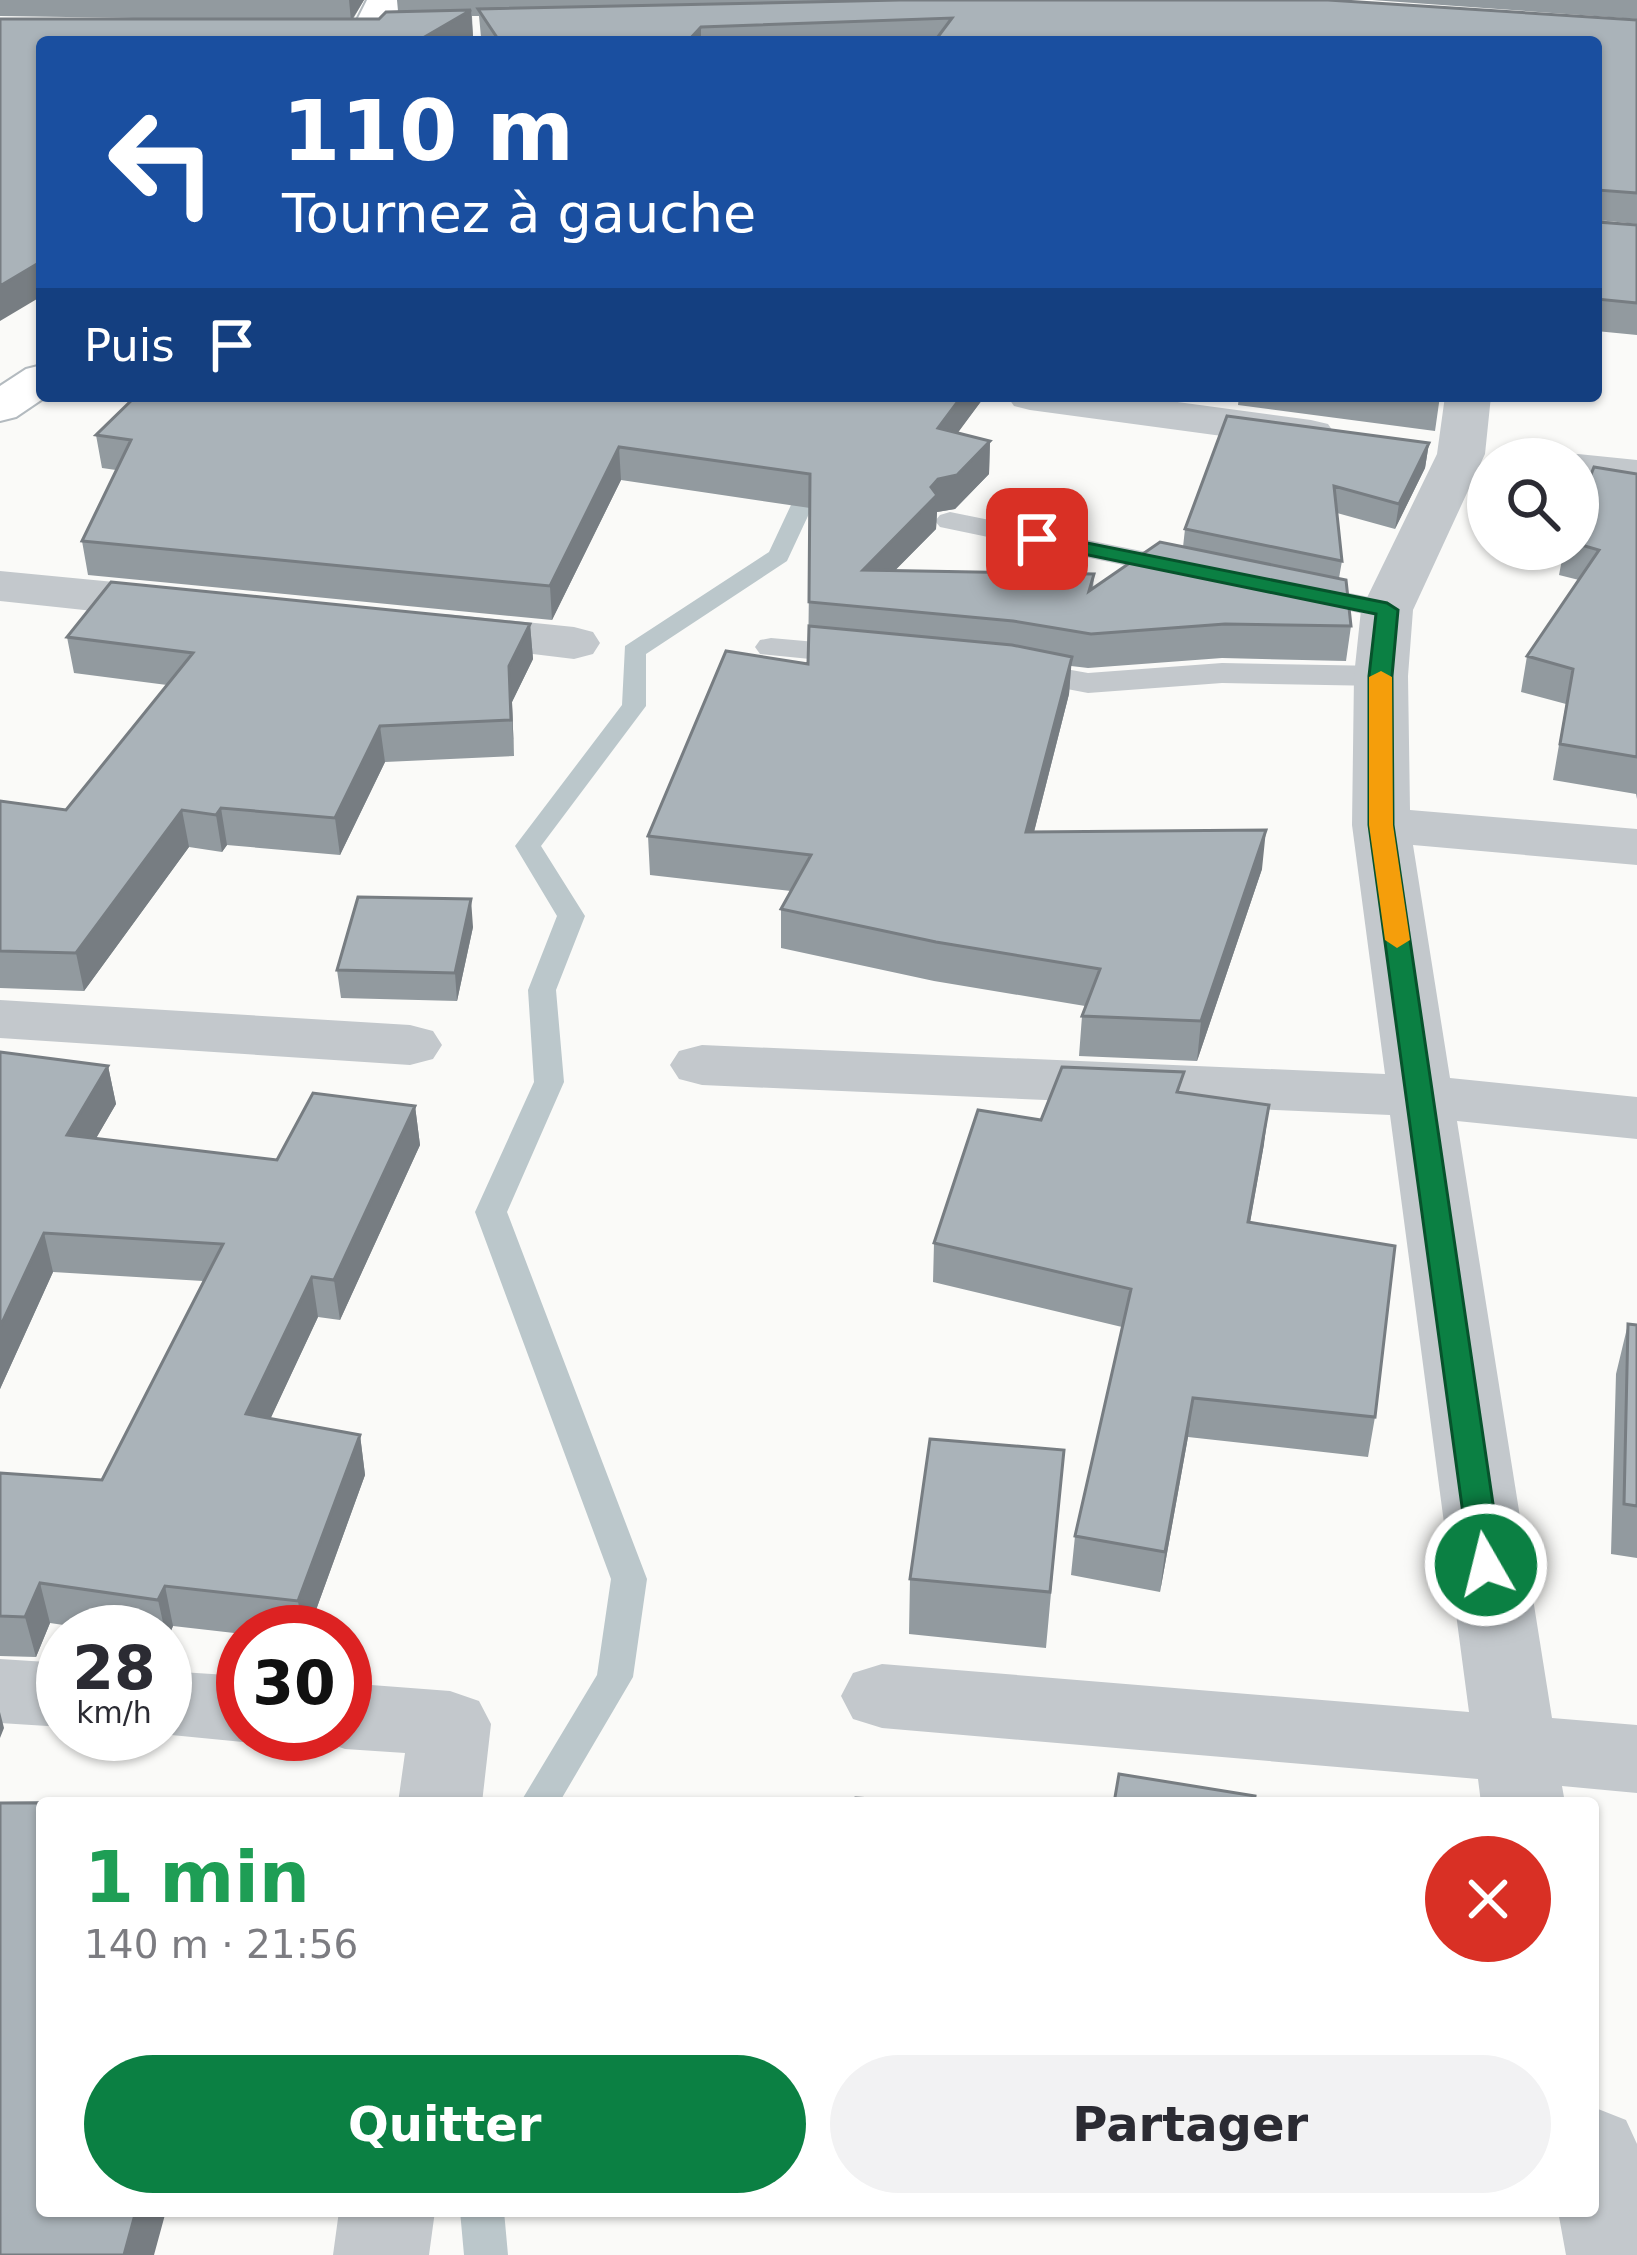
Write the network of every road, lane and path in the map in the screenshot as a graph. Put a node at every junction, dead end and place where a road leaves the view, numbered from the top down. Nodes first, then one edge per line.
1 (376, 27) edge
2 (320, 36) edge
3 (36, 383) edge
4 (1074, 402) edge
5 (0, 407) edge
6 (1347, 439) edge
7 (1462, 439) edge
8 (1599, 470) edge
9 (1637, 475) edge
10 (950, 521) dead end
11 (1226, 577) edge
12 (0, 586) edge
13 (1272, 586) edge
14 (230, 609) edge
15 (1387, 610) junction
16 (390, 625) edge
17 (574, 643) dead end
18 (771, 647) dead end
19 (902, 659) edge
20 (989, 667) edge
21 (1381, 676) junction
22 (1381, 825) junction
23 (1637, 847) edge
24 (0, 1019) edge
25 (410, 1046) dead end
26 (702, 1065) dead end
27 (1419, 1096) junction
28 (1637, 1118) edge
29 (0, 1691) edge
30 (36, 1693) edge
31 (882, 1696) dead end
32 (372, 1730) edge
33 (1637, 1760) edge
34 (445, 1764) edge
35 (1518, 1778) edge
36 (1599, 2180) edge
37 (386, 2217) edge
38 (381, 2255) edge
39 (1614, 2255) edge

1 - 2 street
3 - 5 street
4 - 6 street
7 - 15 street
8 - 9 street
10 - 11 lane
12 - 14 street
13 - 15 lane
15 - 21 street
16 - 17 street
18 - 19 lane
20 - 21 lane
21 - 22 street
22 - 23 street
22 - 27 street
24 - 25 street
26 - 27 street
27 - 28 street
27 - 35 street
29 - 30 street
31 - 35 street
32 - 34 street
33 - 35 street
36 - 39 street
37 - 38 street

